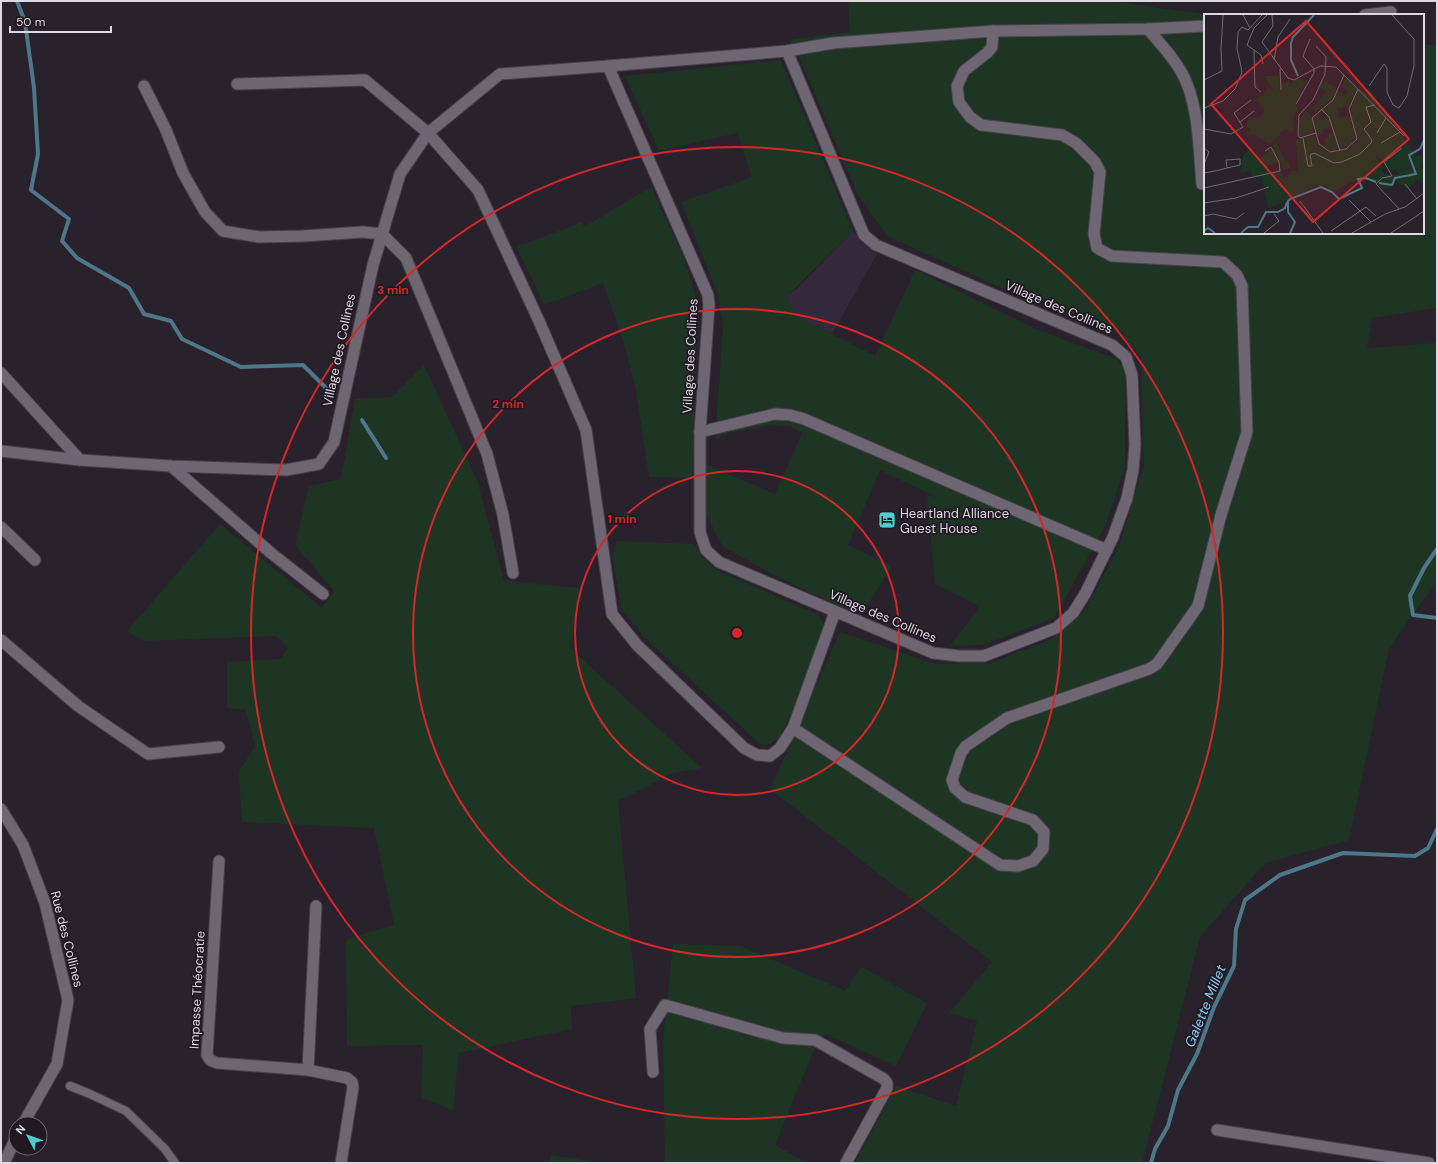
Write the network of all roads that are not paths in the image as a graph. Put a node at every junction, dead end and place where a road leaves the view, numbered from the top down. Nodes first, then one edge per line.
1 (1391, 12) dead end
2 (1374, 14) edge
3 (1204, 26) edge
4 (1148, 29) junction
5 (994, 31) junction
6 (787, 51) junction
7 (608, 66) junction
8 (237, 84) dead end
9 (144, 86) dead end
10 (428, 133) junction
11 (1202, 184) dead end
12 (382, 234) junction
13 (1, 373) edge
14 (700, 432) junction
15 (1, 452) edge
16 (80, 460) junction
17 (170, 466) junction
18 (1, 527) edge
19 (1107, 550) junction
20 (35, 560) dead end
21 (513, 573) dead end
22 (323, 594) dead end
23 (835, 612) junction
24 (1, 640) edge
25 (793, 728) junction
26 (219, 746) dead end
27 (1, 809) edge
28 (219, 861) dead end
29 (316, 906) dead end
30 (308, 1070) junction
31 (653, 1072) dead end
32 (70, 1086) dead end
33 (28, 1116) edge
34 (1217, 1130) dead end
35 (175, 1163) edge
36 (341, 1163) edge
37 (846, 1163) edge
38 (1429, 1163) edge

1 - 2 street
3 - 4 street
4 - 5 street
4 - 11 street
5 - 6 street
5 - 25 street
6 - 7 street, Village des Collines
6 - 19 street, Village des Collines
7 - 10 street, Village des Collines
7 - 14 street, Village des Collines
8 - 10 street
9 - 12 street
10 - 12 street, Village des Collines
10 - 25 street
12 - 17 street, Village des Collines
12 - 21 street
13 - 16 street
14 - 19 street
14 - 23 street, Village des Collines
15 - 16 street, Village des Collines
16 - 17 street, Village des Collines
17 - 22 street
18 - 20 street
19 - 23 street, Village des Collines
23 - 25 street
24 - 26 street
27 - 33 street, Rue des Collines
28 - 30 street, Impasse Théocratie
29 - 30 street
30 - 36 street, Impasse Théocratie
31 - 37 street
32 - 35 lane
34 - 38 street

